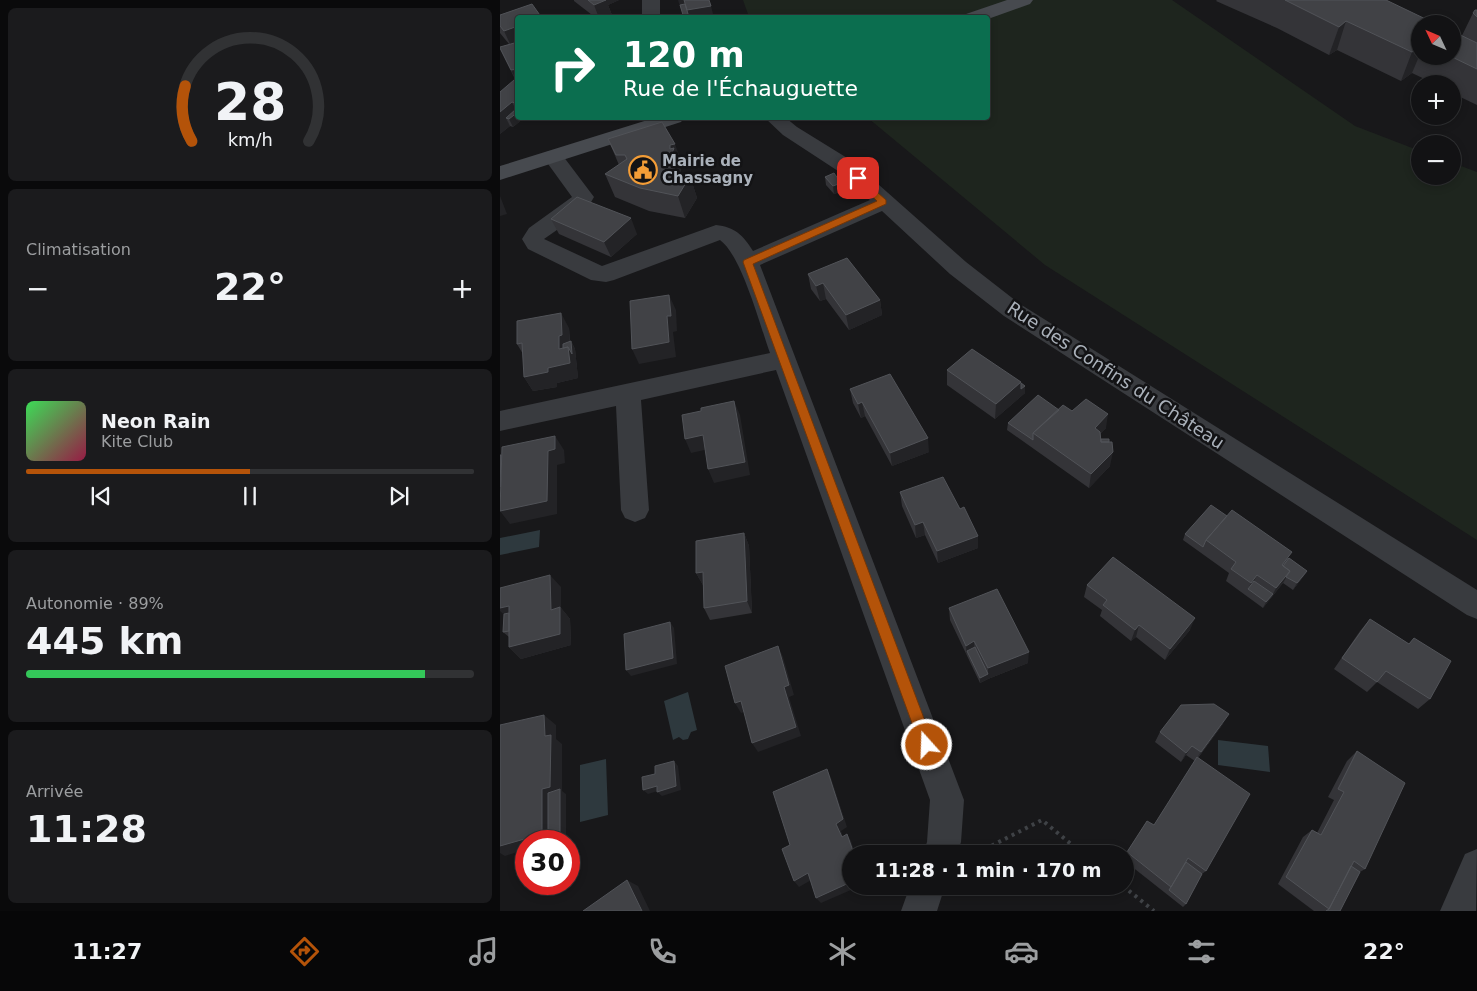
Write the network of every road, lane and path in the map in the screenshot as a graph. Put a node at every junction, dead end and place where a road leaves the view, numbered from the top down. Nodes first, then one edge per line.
1 (652, 0) edge
2 (1024, 0) edge
3 (651, 15) edge
4 (981, 15) edge
5 (668, 120) edge
6 (777, 120) edge
7 (553, 156) junction
8 (500, 174) edge
9 (883, 202) junction
10 (748, 262) junction
11 (785, 360) junction
12 (628, 394) junction
13 (500, 421) edge
14 (635, 510) dead end
15 (1477, 606) edge
16 (942, 845) edge
17 (993, 845) edge
18 (1072, 845) edge
19 (1477, 866) edge
20 (925, 895) edge
21 (1134, 895) edge
22 (919, 911) edge
23 (1154, 911) edge
24 (1458, 911) edge

1 - 3 street
2 - 4 street
5 - 7 street
6 - 9 street, Rue des Confins du Château
7 - 8 street
7 - 10 street
9 - 10 street
9 - 15 street, Rue des Confins du Château
10 - 11 street
11 - 12 street
11 - 16 street
12 - 13 street
12 - 14 street
17 - 18 path
19 - 24 street
20 - 22 street
21 - 23 path

